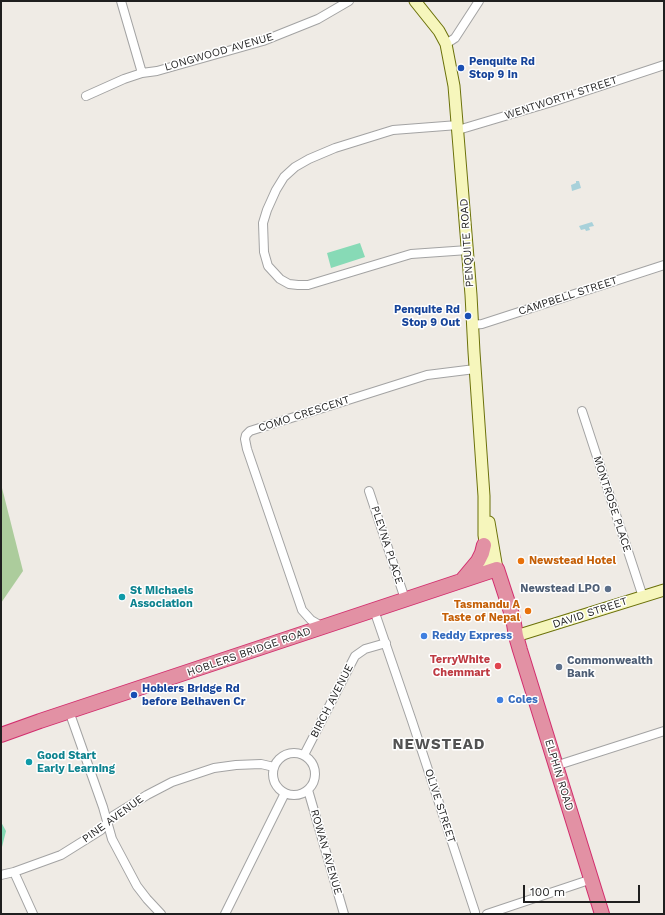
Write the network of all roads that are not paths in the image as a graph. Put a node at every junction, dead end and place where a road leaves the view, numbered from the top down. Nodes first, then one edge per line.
1 (121, 1) edge
2 (349, 1) edge
3 (415, 1) edge
4 (479, 1) edge
5 (446, 44) junction
6 (664, 65) edge
7 (142, 73) junction
8 (86, 96) dead end
9 (458, 128) junction
10 (468, 250) junction
11 (664, 265) edge
12 (472, 326) junction
13 (475, 369) junction
14 (582, 411) dead end
15 (370, 491) dead end
16 (484, 496) junction
17 (484, 545) junction
18 (493, 570) junction
19 (462, 580) junction
20 (664, 590) edge
21 (642, 597) junction
22 (405, 599) junction
23 (374, 610) junction
24 (323, 627) junction
25 (516, 636) junction
26 (386, 643) junction
27 (69, 711) junction
28 (664, 731) edge
29 (1, 735) edge
30 (304, 755) junction
31 (555, 766) junction
32 (274, 767) junction
33 (308, 790) junction
34 (285, 793) junction
35 (107, 823) junction
36 (14, 872) junction
37 (1, 875) edge
38 (592, 880) junction
39 (476, 913) edge
40 (33, 914) edge
41 (161, 914) edge
42 (226, 914) edge
43 (344, 914) edge
44 (487, 914) edge
45 (602, 914) edge

1 - 7 street
2 - 7 street, LONGWOOD AVENUE
3 - 5 street, PENQUITE ROAD
4 - 5 street
5 - 9 street, PENQUITE ROAD
6 - 9 street, WENTWORTH STREET
7 - 8 street, LONGWOOD AVENUE
9 - 10 street, PENQUITE ROAD
9 - 10 street, WENTWORTH STREET
10 - 12 street, PENQUITE ROAD
11 - 12 street, CAMPBELL STREET
12 - 13 street, PENQUITE ROAD
13 - 16 street, PENQUITE ROAD
13 - 24 street, COMO CRESCENT
14 - 21 street, MONTROSE PLACE
15 - 22 street, PLEVNA PLACE
16 - 17 street, PENQUITE ROAD
16 - 18 street, PENQUITE ROAD
17 - 18 street, PENQUITE ROAD
17 - 19 highway
18 - 19 highway, HOBLERS BRIDGE ROAD
18 - 25 highway, ELPHIN ROAD
19 - 22 highway, HOBLERS BRIDGE ROAD
20 - 21 street, DAVID STREET
21 - 25 street, DAVID STREET
22 - 23 highway, HOBLERS BRIDGE ROAD
23 - 24 highway, HOBLERS BRIDGE ROAD
23 - 26 street, OLIVE STREET
24 - 27 highway, HOBLERS BRIDGE ROAD
25 - 31 highway, ELPHIN ROAD
26 - 30 street, BIRCH AVENUE
26 - 39 street, OLIVE STREET
27 - 29 highway, HOBLERS BRIDGE ROAD
27 - 35 street
28 - 31 street
30 - 32 street
30 - 33 street
31 - 38 highway, ELPHIN ROAD
32 - 34 street
32 - 35 street, PINE AVENUE
33 - 34 street
33 - 43 street, ROWAN AVENUE
34 - 42 street
35 - 36 street, PINE AVENUE
35 - 41 street
36 - 37 street, PINE AVENUE
36 - 40 street
38 - 44 street
38 - 45 highway, ELPHIN ROAD

